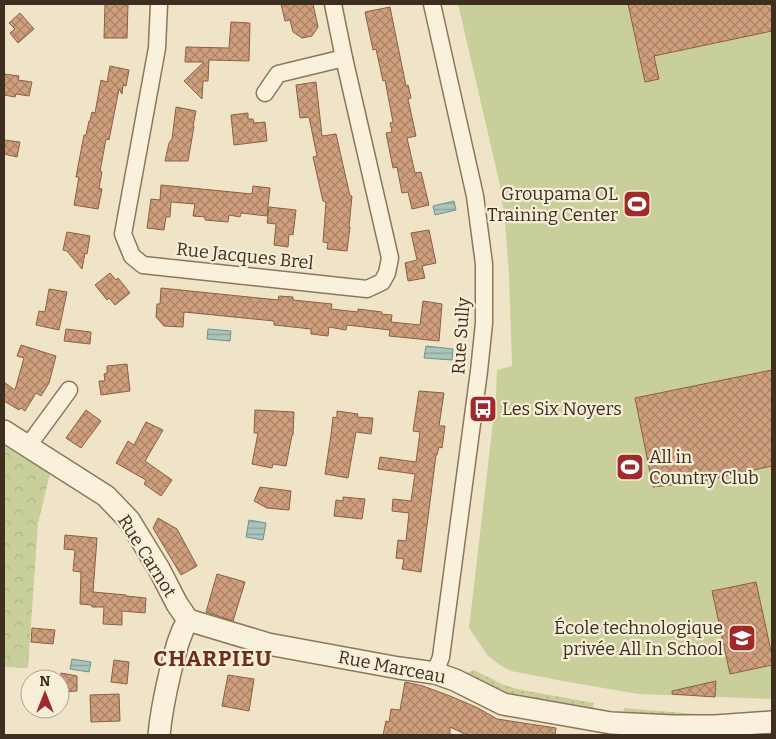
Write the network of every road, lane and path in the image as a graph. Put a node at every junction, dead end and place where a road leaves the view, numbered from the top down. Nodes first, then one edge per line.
1 (159, 4) edge
2 (332, 4) edge
3 (432, 4) edge
4 (344, 58) junction
5 (265, 94) dead end
6 (68, 390) dead end
7 (4, 430) edge
8 (28, 446) junction
9 (188, 620) junction
10 (435, 673) junction
11 (772, 722) edge
12 (612, 729) edge
13 (159, 735) edge

1 - 4 street, Rue Jacques Brel
2 - 4 street, Rue Jacques Brel
3 - 10 street, Rue Sully
4 - 5 street
6 - 8 street
7 - 8 street, Rue Carnot
8 - 9 street, Rue Carnot
9 - 10 street, Rue Marceau
9 - 13 street
10 - 12 street, Rue Marceau
11 - 12 street, Rue Marceau

